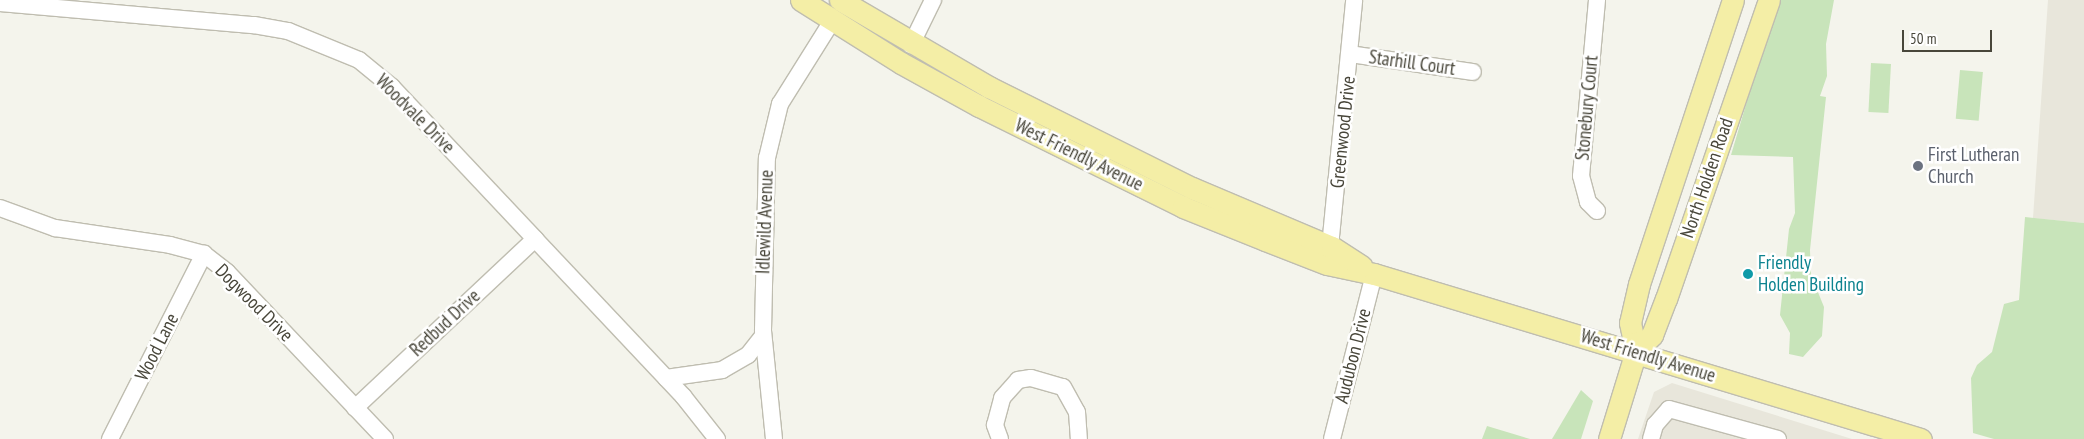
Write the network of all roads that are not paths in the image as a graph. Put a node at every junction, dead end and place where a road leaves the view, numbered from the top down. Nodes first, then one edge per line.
1 (801, 0) edge
2 (840, 0) edge
3 (933, 0) edge
4 (1354, 0) edge
5 (1597, 0) edge
6 (1733, 0) edge
7 (1769, 0) edge
8 (0, 3) edge
9 (131, 6) edge
10 (832, 20) junction
11 (911, 45) junction
12 (1350, 54) junction
13 (1473, 72) dead end
14 (0, 208) edge
15 (1597, 211) dead end
16 (535, 239) junction
17 (204, 254) junction
18 (1329, 256) junction
19 (1374, 274) junction
20 (763, 336) junction
21 (1636, 352) junction
22 (666, 378) junction
23 (355, 408) junction
24 (110, 439) edge
25 (385, 439) edge
26 (716, 439) edge
27 (774, 439) edge
28 (1000, 439) edge
29 (1079, 439) edge
30 (1332, 439) edge
31 (1609, 439) edge
32 (1652, 439) edge
33 (1778, 439) edge
34 (1921, 439) edge

1 - 10 main road, West Friendly Avenue
2 - 11 main road, West Friendly Avenue
3 - 11 street
4 - 12 street, Greenwood Drive
5 - 15 street, Stonebury Court
6 - 21 main road, North Holden Road
7 - 21 main road, North Holden Road
8 - 9 street, Woodvale Drive
9 - 16 street, Woodvale Drive
10 - 18 main road, West Friendly Avenue
10 - 20 street, Idlewild Avenue
11 - 18 main road, West Friendly Avenue
12 - 13 street, Starhill Court
12 - 18 street, Greenwood Drive
14 - 17 street, Dogwood Drive
16 - 22 street, Woodvale Drive
16 - 23 street, Redbud Drive
17 - 23 street, Dogwood Drive
17 - 24 street, Wood Lane
18 - 19 main road, West Friendly Avenue
19 - 21 main road, West Friendly Avenue
19 - 30 street, Audubon Drive
20 - 22 street
20 - 27 street, Idlewild Avenue
21 - 31 main road, North Holden Road
21 - 34 main road, West Friendly Avenue
22 - 26 street, Woodvale Drive
23 - 25 street, Dogwood Drive
28 - 29 street
32 - 33 street

